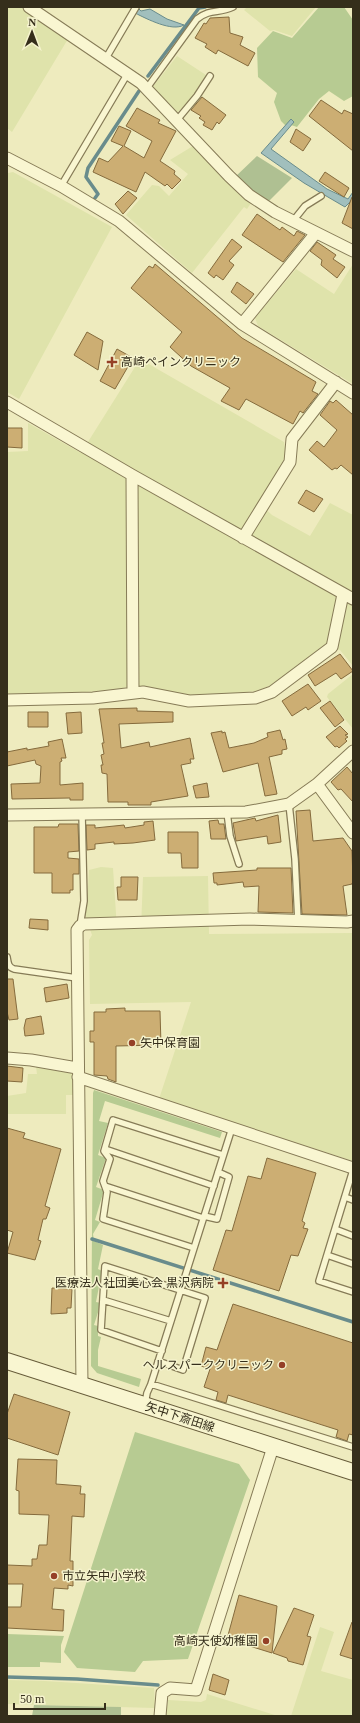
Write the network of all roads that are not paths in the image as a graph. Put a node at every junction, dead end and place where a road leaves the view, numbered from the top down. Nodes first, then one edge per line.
1 (29, 7) edge
2 (136, 7) edge
3 (232, 7) edge
4 (106, 58) junction
5 (128, 73) junction
6 (210, 76) dead end
7 (147, 88) junction
8 (177, 120) junction
9 (7, 159) edge
10 (60, 186) junction
11 (321, 196) dead end
12 (292, 221) junction
13 (316, 234) junction
14 (353, 252) edge
15 (242, 324) junction
16 (336, 382) junction
17 (353, 393) edge
18 (7, 402) edge
19 (132, 475) junction
20 (243, 538) junction
21 (343, 594) junction
22 (353, 600) edge
23 (133, 692) junction
24 (7, 700) edge
25 (353, 751) edge
26 (317, 784) junction
27 (289, 804) junction
28 (227, 812) junction
29 (82, 814) junction
30 (7, 815) edge
31 (353, 833) edge
32 (239, 864) dead end
33 (298, 921) junction
34 (353, 921) edge
35 (80, 926) junction
36 (7, 957) edge
37 (77, 978) junction
38 (7, 1058) edge
39 (77, 1072) junction
40 (232, 1128) junction
41 (105, 1149) junction
42 (223, 1155) junction
43 (353, 1169) edge
44 (218, 1172) junction
45 (105, 1186) junction
46 (214, 1186) junction
47 (345, 1197) junction
48 (353, 1200) edge
49 (204, 1217) junction
50 (335, 1229) junction
51 (353, 1236) edge
52 (194, 1248) junction
53 (327, 1255) junction
54 (353, 1264) edge
55 (180, 1291) junction
56 (353, 1292) edge
57 (103, 1300) junction
58 (171, 1321) junction
59 (162, 1351) junction
60 (7, 1361) edge
61 (158, 1361) junction
62 (151, 1384) junction
63 (82, 1385) junction
64 (144, 1406) junction
65 (273, 1447) junction
66 (353, 1448) edge
67 (353, 1472) edge
68 (160, 1716) edge

1 - 4 street
2 - 4 lane
3 - 7 lane
4 - 5 street
5 - 7 street
5 - 10 lane
6 - 8 lane
7 - 8 street
8 - 12 street
9 - 10 street
10 - 15 street
11 - 12 lane
12 - 13 street
13 - 14 street
13 - 15 street
15 - 16 street
16 - 17 street
16 - 20 street
18 - 19 street
19 - 20 street
19 - 23 street
20 - 21 street
21 - 22 street
21 - 23 street
23 - 24 street
25 - 26 street
26 - 27 street
26 - 31 street
27 - 28 street
27 - 33 lane
28 - 29 street
28 - 32 lane
29 - 30 street
29 - 35 lane
33 - 34 street
33 - 35 street
35 - 37 street
36 - 37 lane
37 - 39 street
38 - 39 street
39 - 40 street
39 - 63 street
40 - 42 lane
40 - 43 street
41 - 42 lane
41 - 45 lane
41 - 46 lane
42 - 44 lane
43 - 47 lane
44 - 46 lane
44 - 49 lane
45 - 49 lane
45 - 52 lane
46 - 49 lane
47 - 48 lane
47 - 50 lane
49 - 52 lane
50 - 51 lane
50 - 53 lane
52 - 55 lane
53 - 54 lane
53 - 56 lane
55 - 57 lane
55 - 58 lane
55 - 61 lane
57 - 58 lane
57 - 59 lane
58 - 59 lane
59 - 61 lane
60 - 63 street, 矢中下斎田線
61 - 62 lane
62 - 64 lane
62 - 66 lane
63 - 64 street, 矢中下斎田線
64 - 65 street, 矢中下斎田線
65 - 67 street, 矢中下斎田線
65 - 68 street

